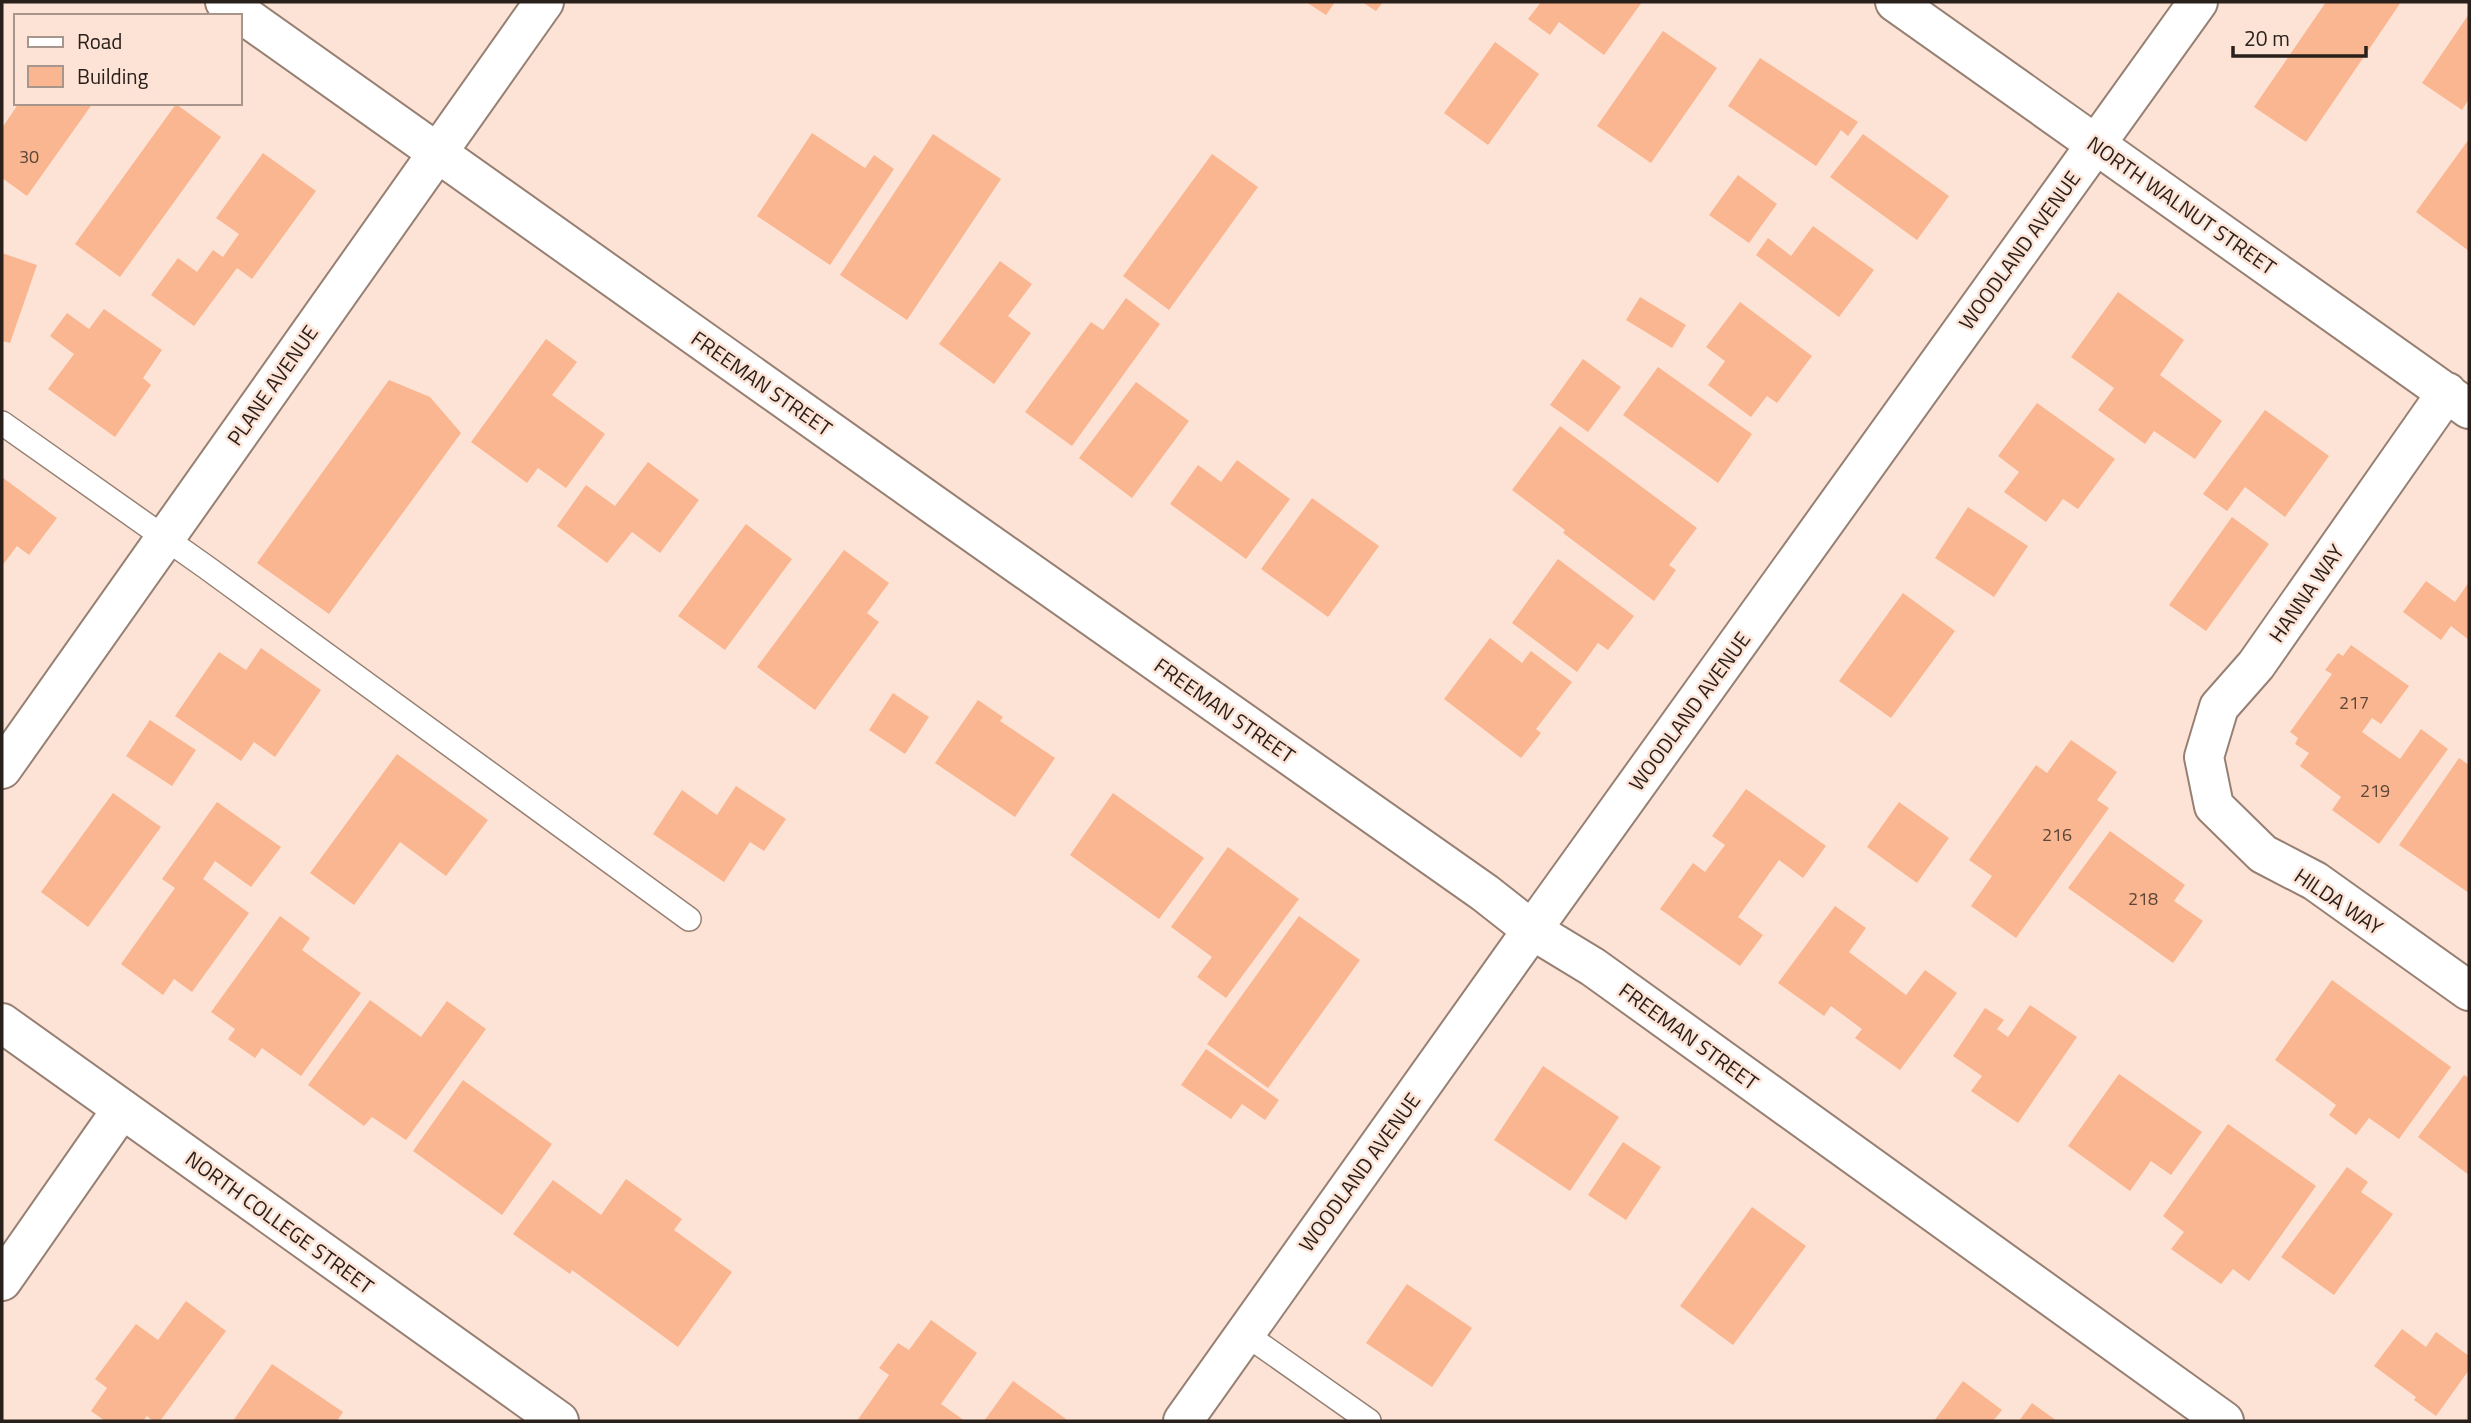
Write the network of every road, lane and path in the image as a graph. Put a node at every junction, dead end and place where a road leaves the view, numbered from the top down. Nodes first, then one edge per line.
1 (225, 2) edge
2 (544, 2) edge
3 (1895, 2) edge
4 (2198, 2) edge
5 (242, 14) edge
6 (242, 14) edge
7 (2095, 144) junction
8 (437, 152) junction
9 (2458, 401) edge
10 (2, 423) edge
11 (165, 538) junction
12 (2, 769) edge
13 (2214, 806) joint
14 (689, 919) dead end
15 (1532, 930) junction
16 (2469, 991) edge
17 (2, 1023) edge
18 (122, 1109) junction
19 (2, 1281) edge
20 (1244, 1333) junction
21 (559, 1421) edge
22 (1183, 1421) edge
23 (1369, 1421) edge
24 (2224, 1421) edge

1 - 5 street, FREEMAN STREET
2 - 8 street, PLANE AVENUE
3 - 7 street, NORTH WALNUT STREET
4 - 7 street, WOODLAND AVENUE
6 - 8 street, FREEMAN STREET
7 - 9 street, NORTH WALNUT STREET
7 - 15 street, WOODLAND AVENUE
8 - 11 street, PLANE AVENUE
8 - 15 street, FREEMAN STREET
9 - 13 street, HANNA WAY
10 - 11 lane
11 - 12 street, PLANE AVENUE
11 - 14 lane
13 - 16 street, HILDA WAY
15 - 20 street, WOODLAND AVENUE
15 - 24 street, FREEMAN STREET
17 - 18 street, NORTH COLLEGE STREET
18 - 19 street
18 - 21 street, NORTH COLLEGE STREET
20 - 22 street, WOODLAND AVENUE
20 - 23 lane

